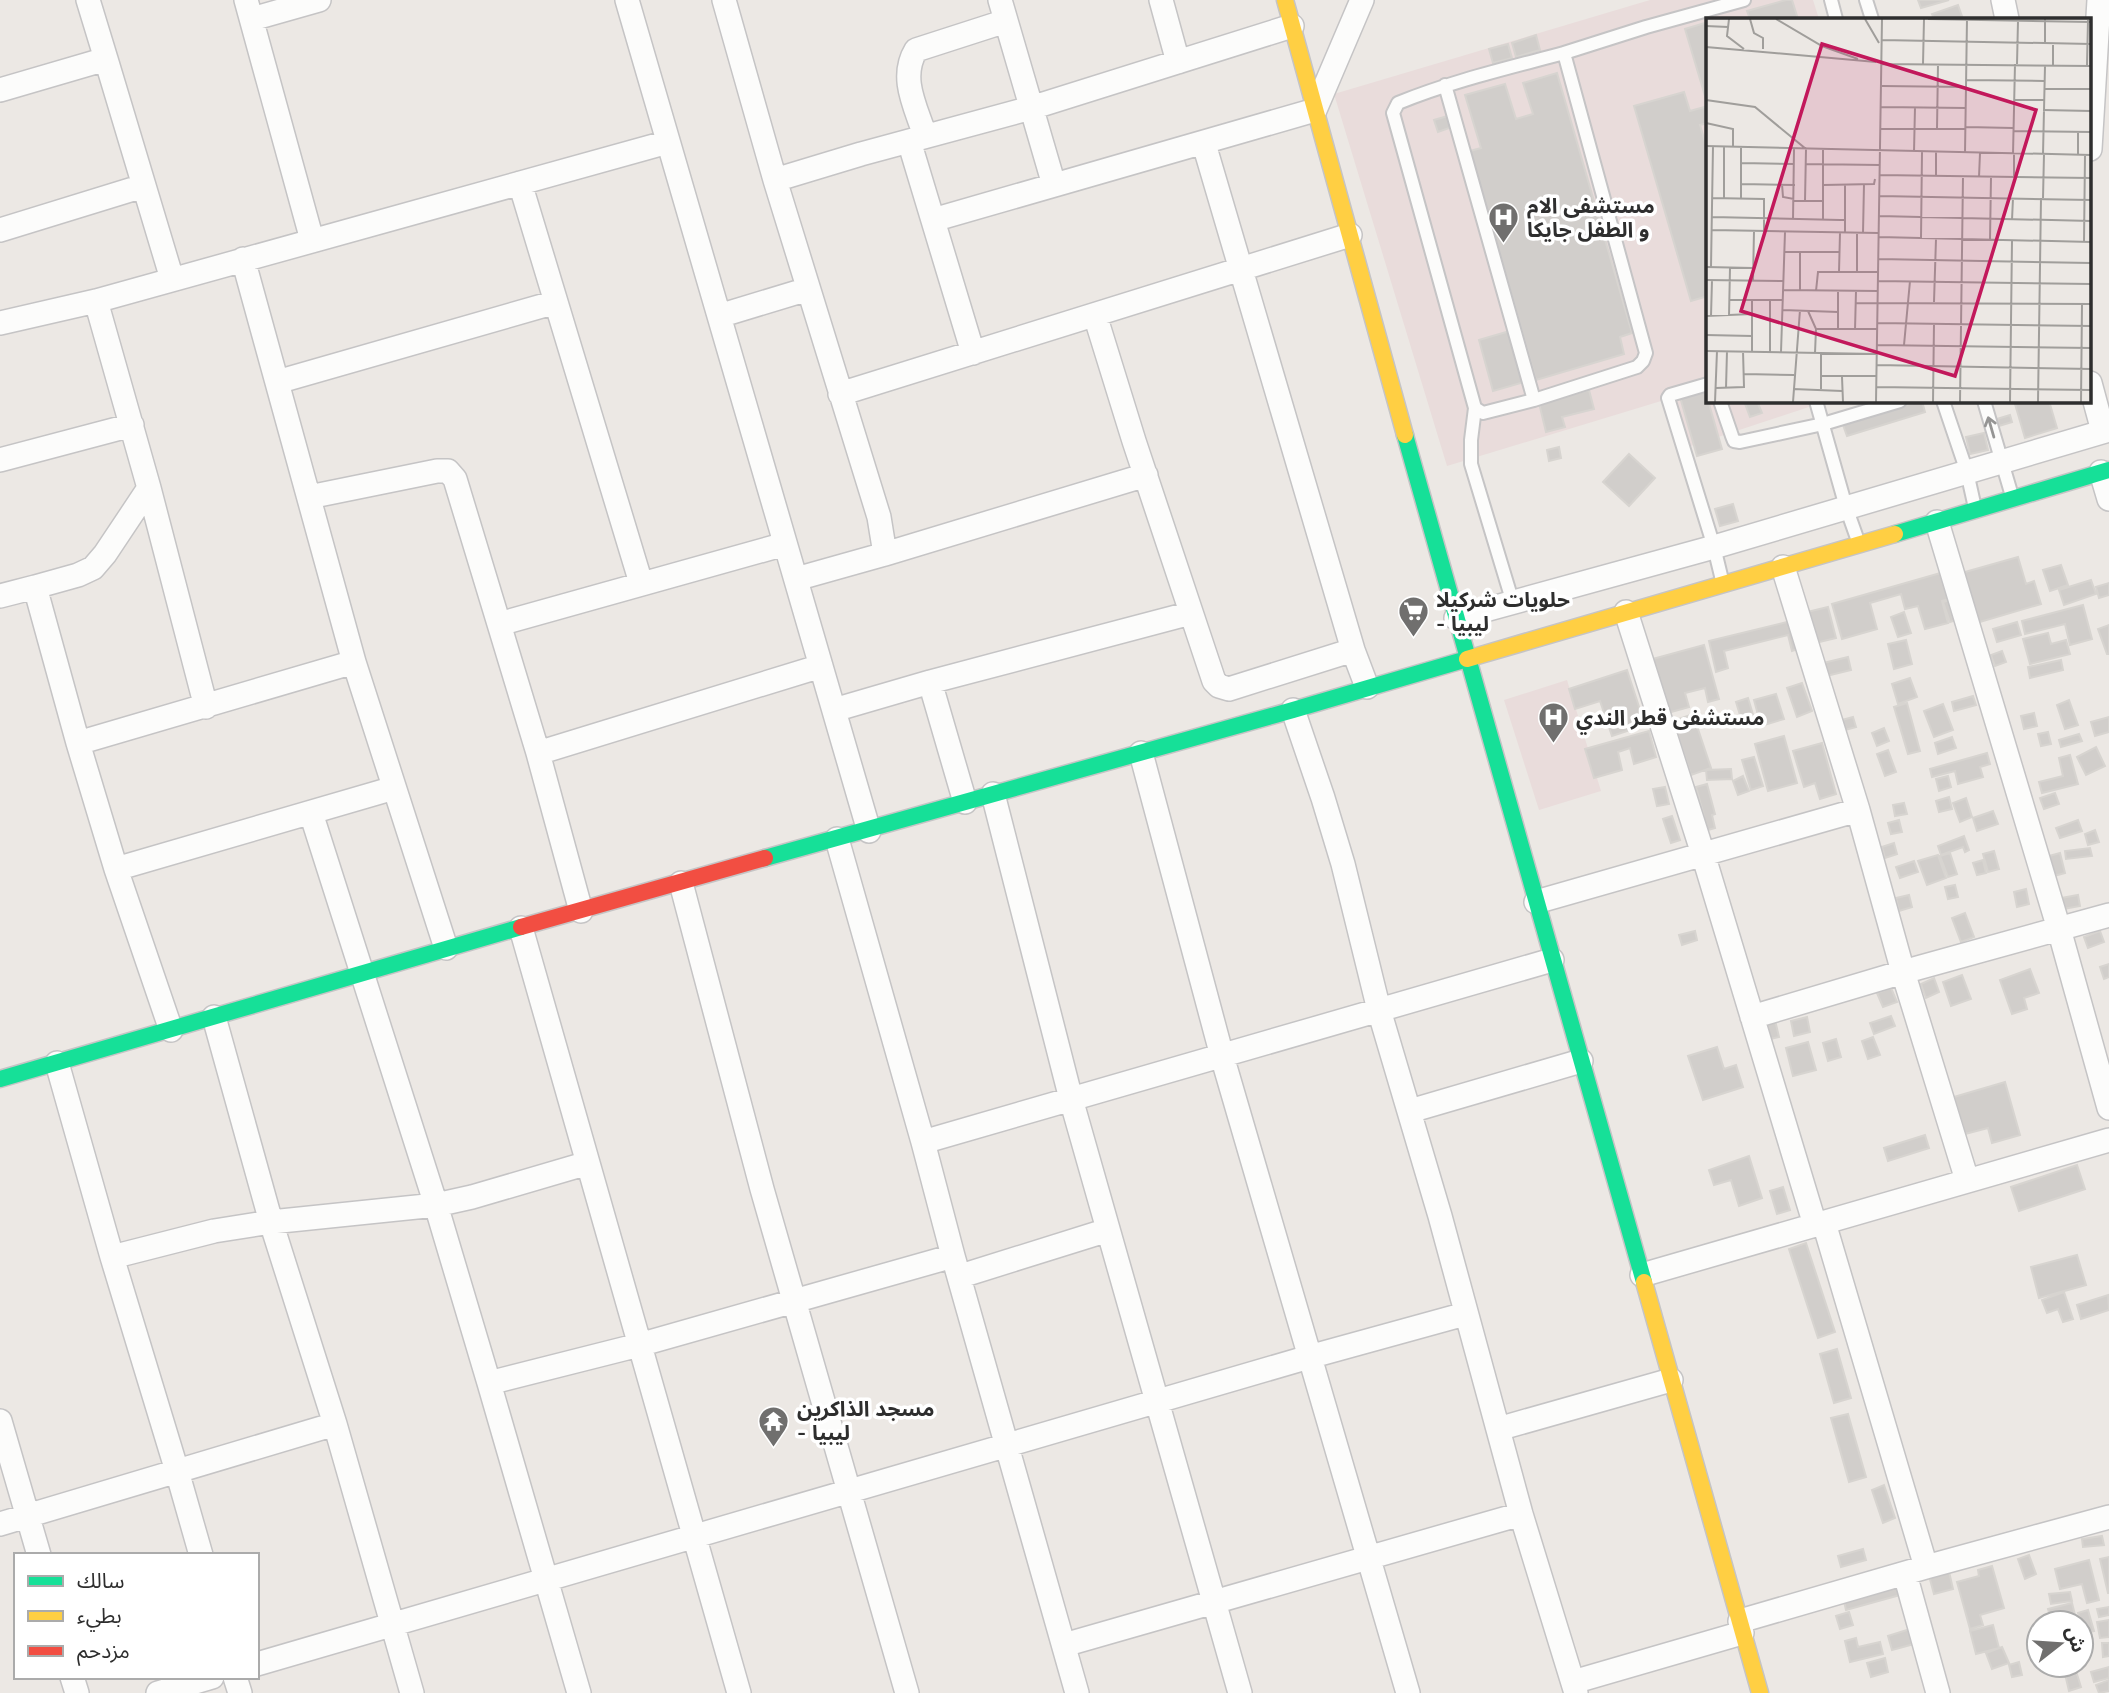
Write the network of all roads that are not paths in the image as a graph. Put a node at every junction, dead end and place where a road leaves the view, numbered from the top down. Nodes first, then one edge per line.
1 (88, 0) edge
2 (319, 0) edge
3 (627, 0) edge
4 (724, 0) edge
5 (1161, 0) edge
6 (1284, 0) edge
7 (1362, 0) edge
8 (1744, 0) edge
9 (1830, 0) edge
10 (1866, 0) edge
11 (2003, 0) edge
12 (2099, 0) edge
13 (249, 10) edge
14 (1003, 10) edge
15 (1836, 18) edge
16 (1872, 18) edge
17 (2007, 18) edge
18 (1292, 26) junction
19 (1564, 53) junction
20 (106, 59) junction
21 (1178, 62) junction
22 (1445, 85) junction
23 (1, 87) edge
24 (1031, 108) junction
25 (1315, 110) junction
26 (2092, 116) edge
27 (917, 139) junction
28 (668, 142) junction
29 (1204, 144) junction
30 (775, 180) junction
31 (520, 183) junction
32 (1054, 184) junction
33 (143, 186) junction
34 (933, 220) junction
35 (0, 230) edge
36 (1350, 235) junction
37 (312, 240) junction
38 (243, 259) junction
39 (1241, 270) junction
40 (172, 279) junction
41 (808, 289) junction
42 (96, 301) junction
43 (556, 302) junction
44 (1095, 315) junction
45 (719, 316) junction
46 (0, 323) edge
47 (973, 353) junction
48 (277, 382) junction
49 (1706, 385) edge
50 (2092, 389) edge
51 (841, 394) junction
52 (1534, 400) junction
53 (1720, 402) edge
54 (1816, 402) edge
55 (1897, 402) edge
56 (1943, 402) edge
57 (1984, 402) edge
58 (1475, 408) junction
59 (1823, 424) junction
60 (132, 425) junction
61 (2106, 430) edge
62 (0, 460) edge
63 (2002, 461) junction
64 (2105, 471) edge
65 (1966, 472) junction
66 (1146, 475) junction
67 (149, 488) junction
68 (309, 498) junction
69 (2013, 499) junction
70 (2109, 499) edge
71 (1846, 507) junction
72 (1976, 511) junction
73 (1937, 522) junction
74 (785, 544) junction
75 (1859, 544) junction
76 (1714, 547) junction
77 (886, 554) junction
78 (1783, 567) junction
79 (796, 579) junction
80 (641, 583) junction
81 (1723, 584) junction
82 (35, 587) junction
83 (0, 596) edge
84 (1513, 603) junction
85 (1626, 612) junction
86 (1191, 613) junction
87 (1456, 618) junction
88 (499, 624) junction
89 (1353, 650) junction
90 (1468, 657) junction
91 (354, 662) junction
92 (821, 666) junction
93 (930, 682) junction
94 (1367, 687) junction
95 (206, 707) junction
96 (834, 710) junction
97 (1293, 710) junction
98 (78, 743) junction
99 (538, 753) junction
100 (1142, 753) junction
101 (394, 788) junction
102 (993, 794) junction
103 (965, 802) junction
104 (1858, 810) junction
105 (311, 813) junction
106 (869, 831) junction
107 (837, 839) junction
108 (1703, 854) junction
109 (116, 869) junction
110 (681, 883) junction
111 (1536, 902) junction
112 (581, 911) junction
113 (2109, 915) edge
114 (521, 928) junction
115 (2059, 929) junction
116 (446, 948) junction
117 (1552, 960) junction
118 (1903, 972) junction
119 (361, 973) junction
120 (1379, 1010) junction
121 (214, 1017) junction
122 (1752, 1017) junction
123 (171, 1030) junction
124 (1222, 1056) junction
125 (1581, 1062) junction
126 (57, 1063) junction
127 (0, 1079) edge
128 (1071, 1100) junction
129 (2109, 1108) edge
130 (1410, 1111) junction
131 (2109, 1140) edge
132 (923, 1142) junction
133 (588, 1163) junction
134 (1967, 1180) junction
135 (436, 1206) junction
136 (271, 1222) junction
137 (1820, 1224) junction
138 (1108, 1230) junction
139 (112, 1257) junction
140 (957, 1266) junction
141 (1642, 1275) junction
142 (794, 1301) junction
143 (1465, 1314) junction
144 (639, 1345) junction
145 (1309, 1357) junction
146 (1671, 1380) junction
147 (489, 1384) junction
148 (1157, 1401) junction
149 (0, 1421) edge
150 (335, 1424) junction
151 (1498, 1429) junction
152 (1006, 1445) junction
153 (177, 1471) junction
154 (849, 1491) junction
155 (1521, 1514) junction
156 (29, 1516) junction
157 (2109, 1517) edge
158 (0, 1524) edge
159 (694, 1536) junction
160 (38, 1553) edge
161 (200, 1553) edge
162 (1368, 1558) junction
163 (1916, 1570) junction
164 (545, 1579) junction
165 (1214, 1602) junction
166 (392, 1625) junction
167 (1741, 1627) junction
168 (1064, 1645) junction
169 (259, 1663) edge
170 (205, 1679) edge
171 (1574, 1687) edge
172 (158, 1693) edge
173 (412, 1693) edge
174 (579, 1693) edge
175 (739, 1693) edge
176 (907, 1693) edge
177 (1077, 1693) edge
178 (1240, 1693) edge
179 (1408, 1693) edge
180 (1760, 1693) edge
181 (1938, 1693) edge

1 - 20 street
2 - 13 street
3 - 28 street
4 - 30 street
5 - 21 street
6 - 18 main road
7 - 25 street
8 - 19 lane
9 - 15 lane
10 - 16 lane
11 - 17 street
12 - 26 street
13 - 37 street
14 - 24 street
14 - 27 street
18 - 21 street
18 - 25 main road
19 - 22 lane
19 - 52 lane
20 - 23 street
20 - 33 street
21 - 24 street
22 - 52 lane
22 - 58 lane
24 - 27 street
24 - 32 street
25 - 29 street
25 - 36 main road
27 - 30 street
27 - 34 street
28 - 31 street
28 - 45 street
29 - 32 street
29 - 39 street
30 - 41 street
31 - 37 street
31 - 43 street
32 - 34 street
33 - 35 street
33 - 40 street
34 - 47 street
36 - 39 street
36 - 87 main road
37 - 38 street
38 - 40 street
38 - 48 street
39 - 44 street
39 - 89 street
40 - 42 street
41 - 45 street
41 - 51 street
42 - 46 street
42 - 60 street
43 - 48 street
43 - 80 street
44 - 47 street
44 - 66 street
45 - 74 street
47 - 51 street
48 - 68 street
49 - 76 lane
50 - 61 street
51 - 77 street
52 - 58 lane
53 - 59 lane
54 - 59 lane
55 - 59 lane
56 - 65 lane
63 -> 57 lane
58 - 84 lane
59 - 71 lane
60 - 62 street
60 - 67 street
61 - 63 street
63 - 65 street
63 - 69 lane
64 - 69 main road
64 - 70 street
65 - 71 street
65 - 72 lane
66 - 77 street
66 - 86 street
67 - 82 street
67 - 95 street
68 - 88 street
68 - 91 street
69 - 72 main road
71 - 75 lane
71 - 76 street
72 - 73 main road
73 - 75 main road
73 - 115 street
74 - 79 street
74 - 80 street
75 - 78 main road
76 - 81 lane
76 - 84 street
77 - 79 street
78 - 81 main road
78 - 104 street
79 - 92 street
80 - 88 street
81 - 85 main road
82 - 83 street
82 - 98 street
84 - 87 street
85 - 90 main road
85 - 108 street
86 - 89 street
86 - 93 street
87 - 90 main road
88 - 99 street
89 - 94 street
90 - 94 main road
90 - 111 main road
91 - 95 street
91 - 101 street
92 - 96 street
92 - 99 street
93 - 96 street
93 - 103 street
94 - 97 main road
95 - 98 street
96 - 106 street
97 - 100 main road
97 - 120 street
98 - 109 street
99 - 112 street
100 - 102 main road
100 - 124 street
101 - 105 street
101 - 116 street
102 - 103 main road
102 - 128 street
103 - 106 main road
104 - 108 street
104 - 118 street
105 - 109 street
105 - 119 street
106 - 107 main road
107 - 110 main road
107 - 132 street
108 - 111 street
108 - 122 street
109 - 123 street
110 - 112 main road
110 - 142 street
111 - 117 main road
112 - 114 main road
113 - 115 street
114 - 116 main road
114 - 133 street
115 - 118 street
115 - 129 street
116 - 119 main road
117 - 120 street
117 - 125 main road
118 - 122 street
118 - 134 street
119 - 121 main road
119 - 135 street
120 - 124 street
120 - 130 street
121 - 123 main road
121 - 136 street
122 - 137 street
123 - 126 main road
124 - 128 street
124 - 145 street
125 - 130 street
125 - 141 main road
126 - 127 main road
126 - 139 street
128 - 132 street
128 - 138 street
130 - 143 street
131 - 134 street
132 - 140 street
133 - 135 street
133 - 144 street
134 - 137 street
135 - 136 street
135 - 147 street
136 - 139 street
136 - 150 street
137 - 141 street
137 - 163 street
138 - 140 street
138 - 148 street
139 - 153 street
140 - 142 street
140 - 152 street
141 - 146 main road
142 - 144 street
142 - 154 street
143 - 145 street
143 - 151 street
144 - 147 street
144 - 159 street
145 - 148 street
145 - 162 street
146 - 151 street
146 - 167 main road
147 - 164 street
148 - 152 street
148 - 165 street
149 - 156 street
150 - 153 street
150 - 166 street
151 - 155 street
152 - 154 street
152 - 168 street
153 - 156 street
153 - 161 street
154 - 159 street
154 - 176 street
155 - 162 street
155 - 171 street
156 - 158 street
156 - 160 street
157 - 163 street
159 - 164 street
159 - 175 street
162 - 165 street
162 - 179 street
163 - 167 street
163 - 181 street
164 - 166 street
164 - 174 street
165 - 168 street
165 - 178 street
166 - 169 street
166 - 173 street
167 - 171 street
167 - 180 main road
168 - 177 street
170 - 172 street

